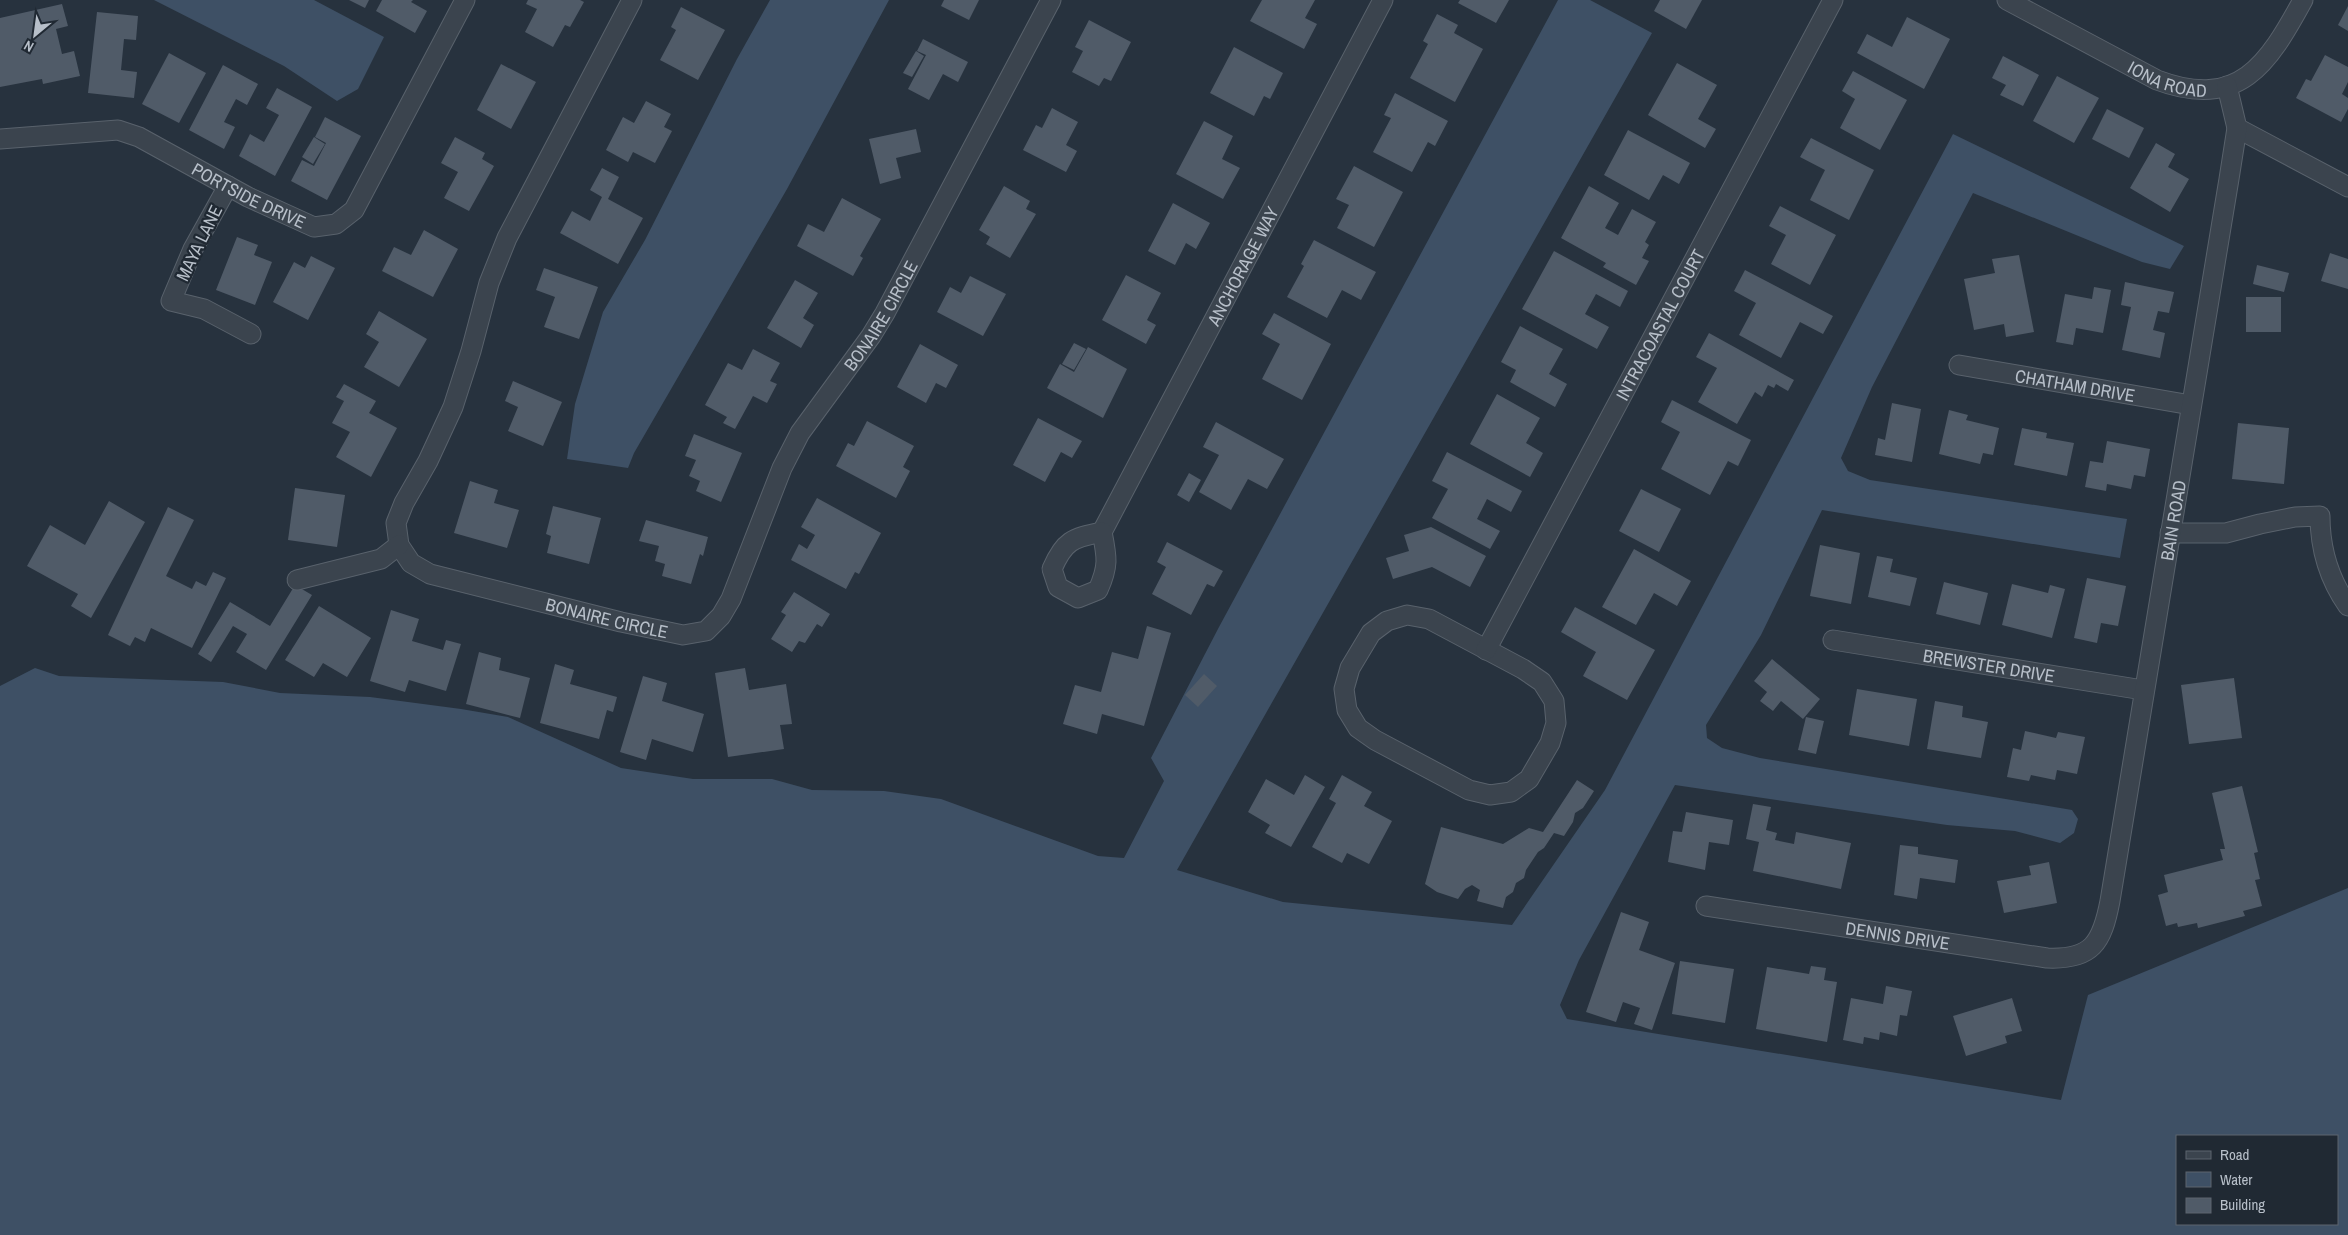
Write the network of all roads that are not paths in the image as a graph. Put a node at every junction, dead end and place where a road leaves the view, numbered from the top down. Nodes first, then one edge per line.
1 (465, 0) edge
2 (632, 0) edge
3 (1051, 0) edge
4 (1383, 0) edge
5 (1834, 0) edge
6 (2007, 0) edge
7 (2303, 0) edge
8 (2227, 86) junction
9 (2237, 128) junction
10 (0, 140) edge
11 (228, 186) junction
12 (2348, 187) edge
13 (251, 334) dead end
14 (1959, 365) dead end
15 (2191, 405) junction
16 (1102, 532) dead end
17 (2170, 533) junction
18 (399, 545) junction
19 (297, 580) dead end
20 (2348, 606) edge
21 (1833, 640) dead end
22 (1486, 650) junction
23 (2143, 690) junction
24 (1706, 906) dead end
25 (2089, 952) joint

1 - 11 street, PORTSIDE DRIVE
2 - 18 street
3 - 18 street, BONAIRE CIRCLE
4 - 16 street, ANCHORAGE WAY
5 - 22 street, INTRACOASTAL COURT
6 - 8 street, IONA ROAD
7 - 8 street, IONA ROAD
8 - 9 street, BAIN ROAD
9 - 12 street
9 - 15 street, BAIN ROAD
10 - 11 street, PORTSIDE DRIVE
11 - 13 street, MAYA LANE
14 - 15 street, CHATHAM DRIVE
15 - 17 street, BAIN ROAD
17 - 20 street
17 - 23 street, BAIN ROAD
18 - 19 street
21 - 23 street, BREWSTER DRIVE
22 - 22 street
23 - 25 street, BAIN ROAD
24 - 25 street, DENNIS DRIVE

